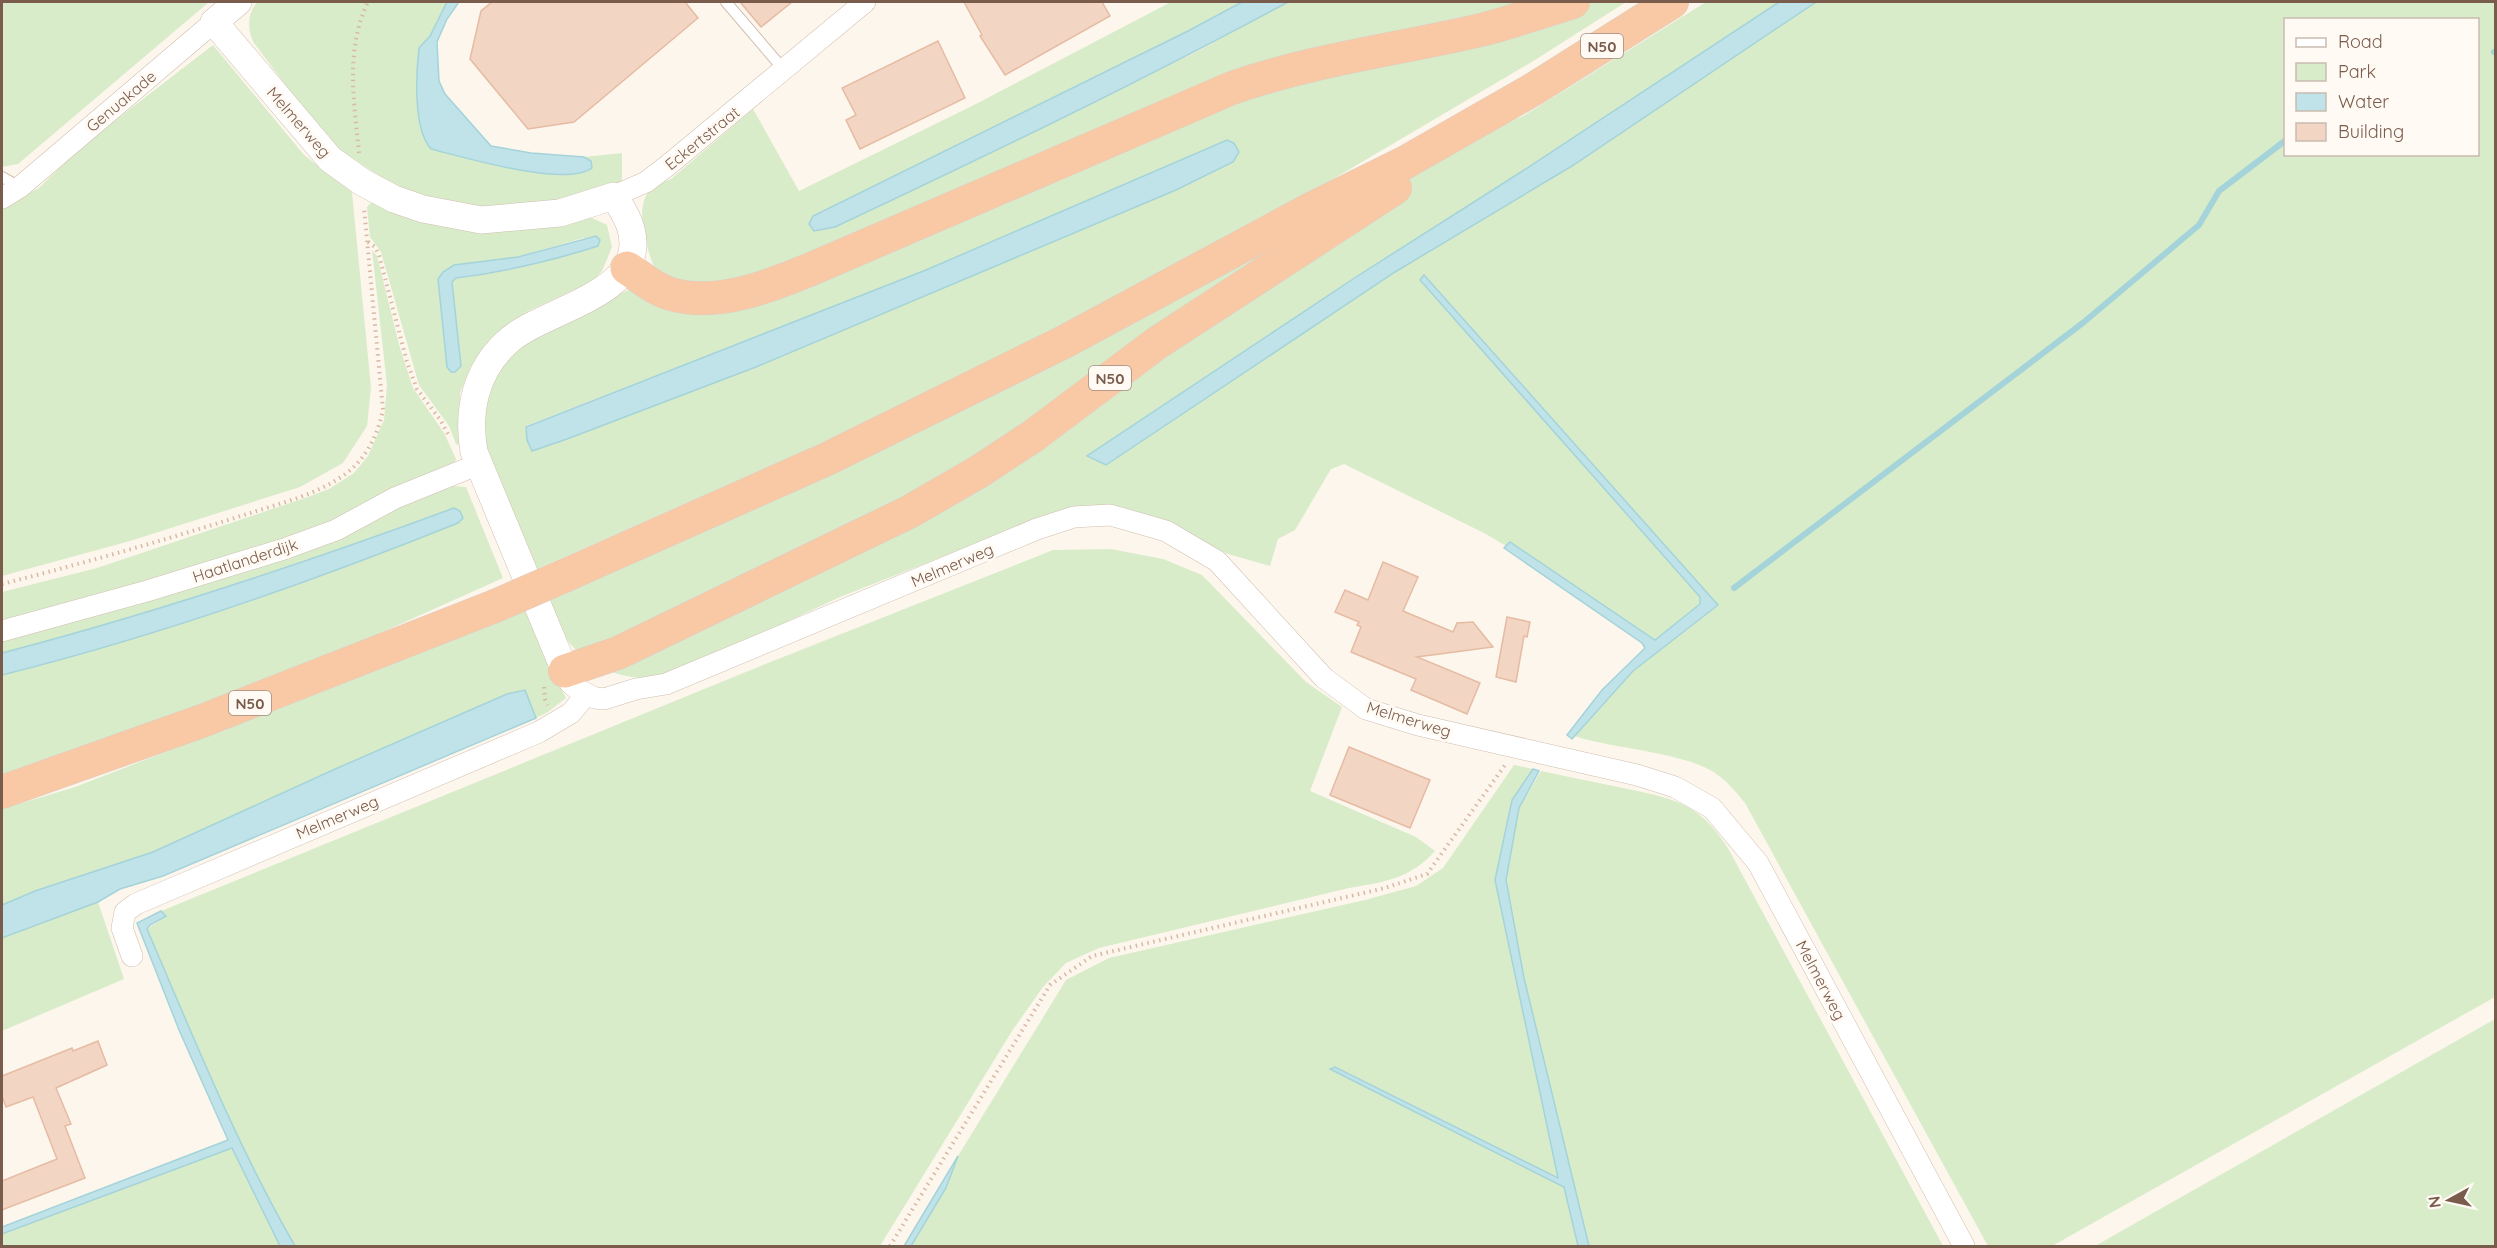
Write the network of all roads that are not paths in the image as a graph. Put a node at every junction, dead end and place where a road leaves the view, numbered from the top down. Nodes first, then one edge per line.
1 (238, 2) edge
2 (726, 2) edge
3 (1573, 2) edge
4 (1636, 2) edge
5 (1672, 2) edge
6 (853, 5) edge
7 (214, 22) junction
8 (784, 70) junction
9 (1532, 90) junction
10 (11, 182) edge
11 (614, 196) junction
12 (2, 198) edge
13 (1311, 209) junction
14 (627, 268) junction
15 (479, 464) junction
16 (2, 631) edge
17 (565, 672) junction
18 (586, 695) junction
19 (2, 792) edge
20 (132, 956) dead end
21 (1964, 1246) edge

1 - 7 street, Genuakade
2 - 8 lane
3 - 14 highway
4 - 13 highway, N50
5 - 9 highway, N50
6 - 8 street, Eckertstraat
7 - 10 street, Genuakade
7 - 11 street, Melmerweg
8 - 11 street, Eckertstraat
9 - 13 highway, N50
9 - 17 highway, N50
10 - 12 street, Genuakade
11 - 14 street
13 - 19 highway, N50, bridge
14 - 15 street
15 - 16 street, Haatlanderdijk
15 - 17 street
17 - 18 street
18 - 20 street, Melmerweg
18 - 21 street, Melmerweg

